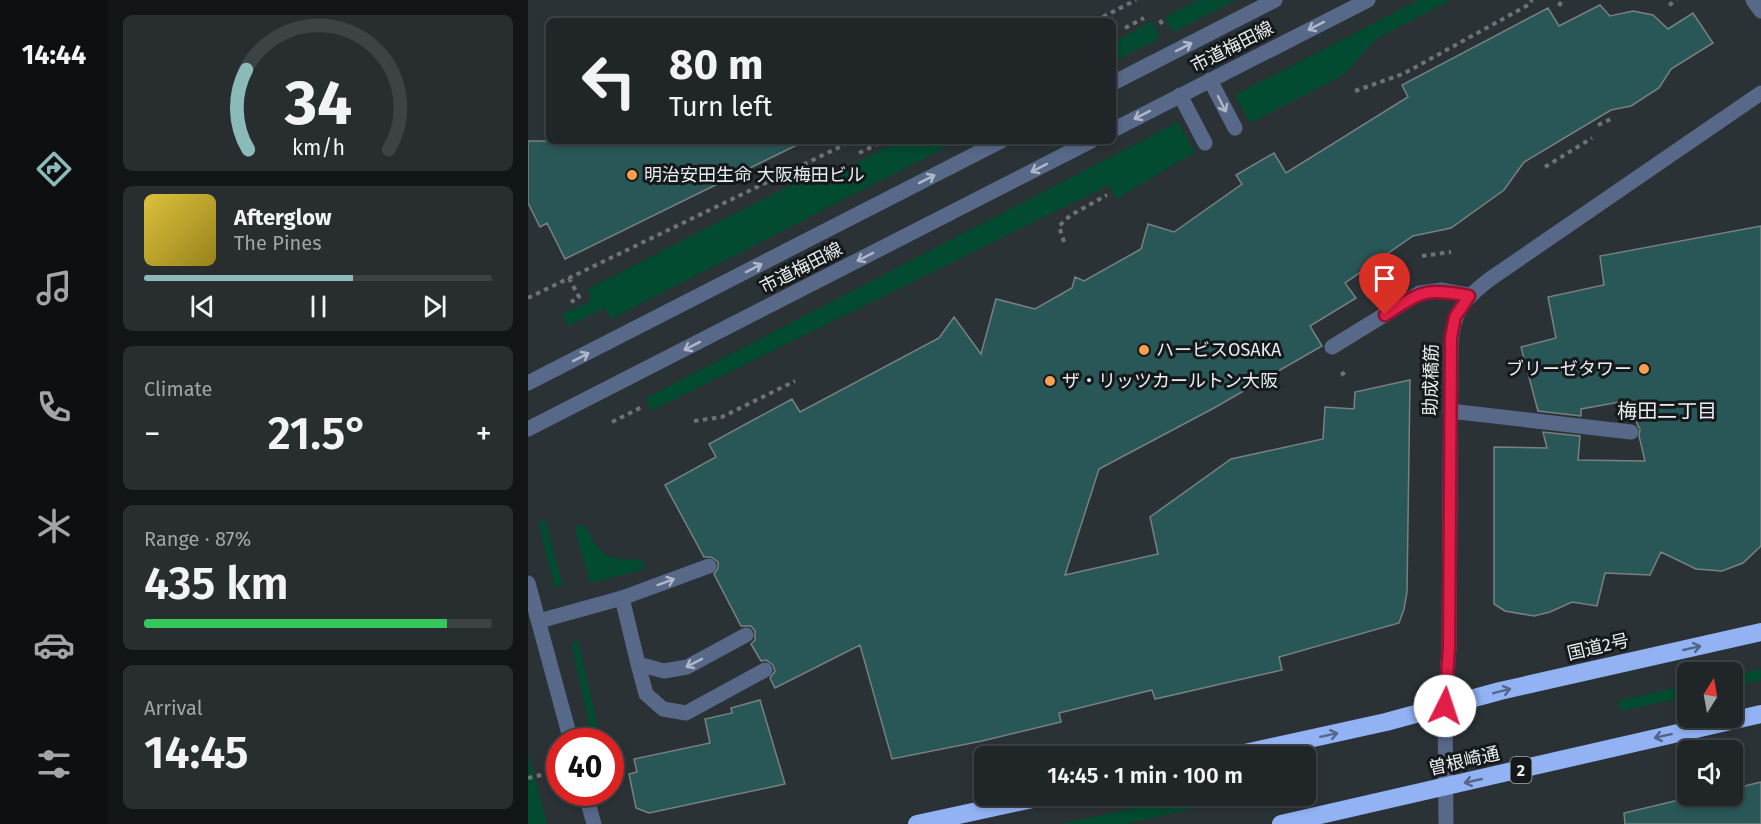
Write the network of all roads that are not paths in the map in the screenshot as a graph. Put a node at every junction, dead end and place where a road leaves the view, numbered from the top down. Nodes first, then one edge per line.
1 (1275, 0) edge
2 (1368, 0) edge
3 (1753, 0) edge
4 (1761, 11) edge
5 (1210, 80) junction
6 (1116, 81) edge
7 (1761, 93) edge
8 (1180, 95) junction
9 (1116, 128) edge
10 (1234, 128) dead end
11 (1205, 143) dead end
12 (995, 144) edge
13 (1085, 144) edge
14 (1469, 296) junction
15 (1332, 347) dead end
16 (528, 382) edge
17 (1450, 411) junction
18 (528, 429) edge
19 (1631, 432) dead end
20 (709, 566) dead end
21 (528, 583) edge
22 (622, 598) junction
23 (539, 621) junction
24 (1761, 632) edge
25 (746, 635) dead end
26 (638, 664) junction
27 (765, 670) dead end
28 (1445, 706) junction
29 (1761, 714) edge
30 (568, 728) edge
31 (1277, 746) edge
32 (1445, 787) junction
33 (589, 806) edge
34 (1000, 806) edge
35 (594, 824) edge
36 (917, 824) edge
37 (1281, 824) edge
38 (1446, 824) edge

6 -> 1 street, 市道梅田線
2 -> 5 street, 市道梅田線
3 - 4 street
5 - 8 street, 市道梅田線
5 -> 10 street
7 - 14 street, 助成橋筋
8 -> 9 street, 市道梅田線
8 - 11 street
16 -> 12 street, 市道梅田線
13 -> 18 street, 市道梅田線
14 - 15 street
14 - 17 street, 助成橋筋
17 - 19 street
17 - 28 street, 助成橋筋
22 -> 20 street
21 - 23 street
22 - 23 street
22 - 26 street
23 - 30 street
28 -> 24 highway, 国道2号
25 -> 26 street
26 - 27 street
31 -> 28 highway
28 - 32 street, 助成橋筋
29 -> 32 highway, 曽根崎通 / 2
32 - 37 highway, 曽根崎通 / 2
32 - 38 street, 助成橋筋
33 - 35 street
34 - 36 highway

